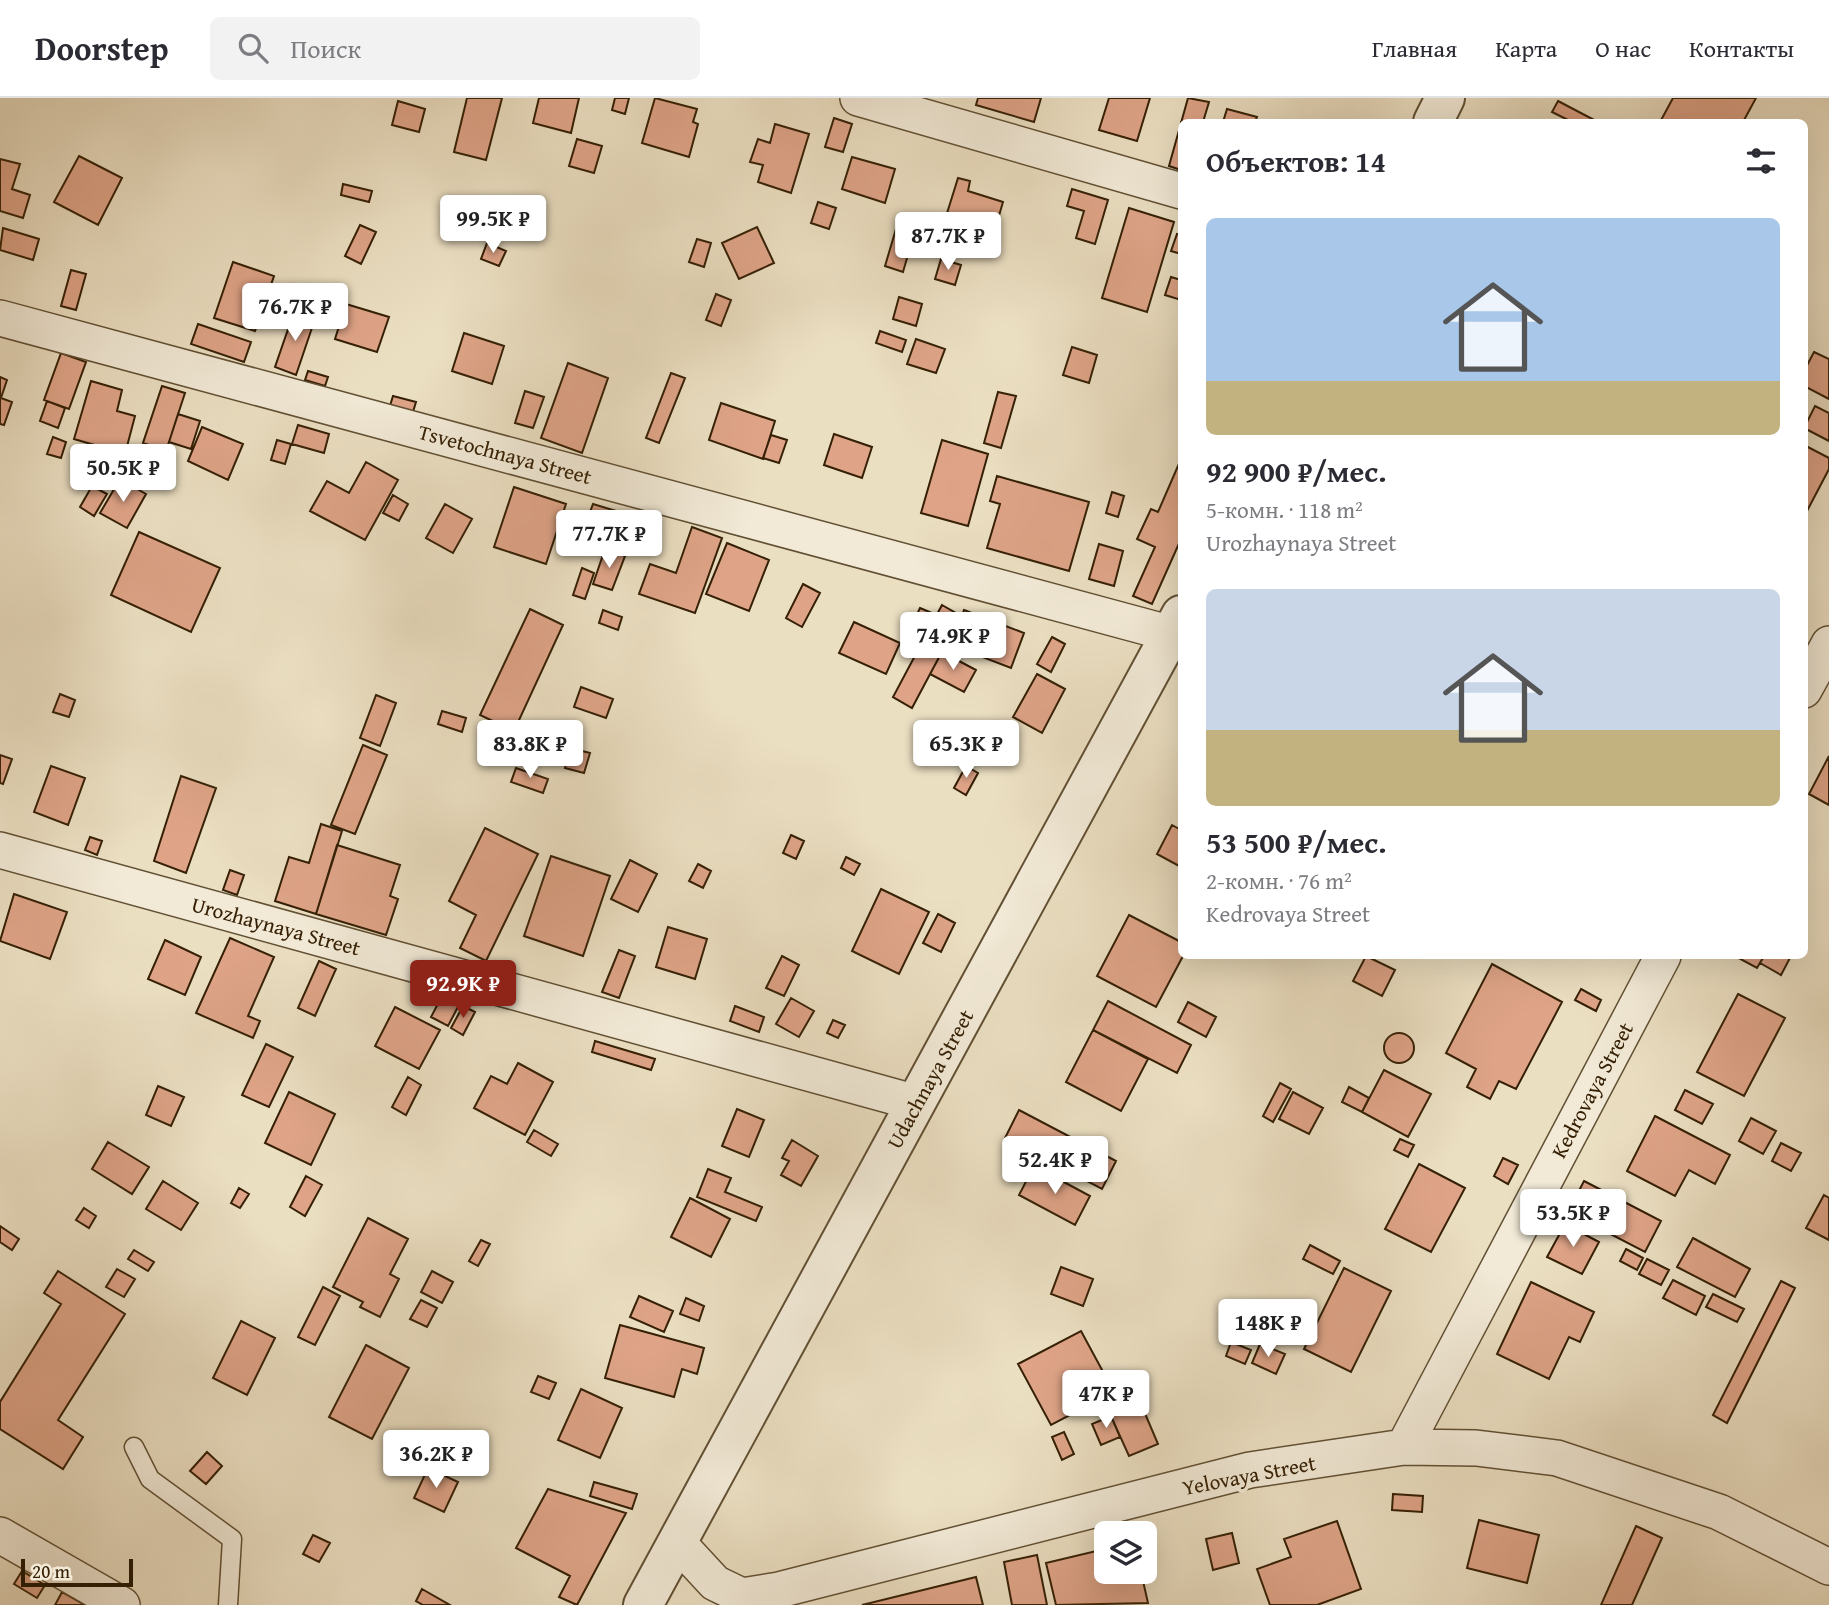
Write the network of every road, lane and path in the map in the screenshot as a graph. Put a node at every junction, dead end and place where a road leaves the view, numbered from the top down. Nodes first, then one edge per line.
1 (858, 98) edge
2 (1446, 98) edge
3 (1435, 119) edge
4 (1178, 190) edge
5 (0, 318) edge
6 (1177, 625) edge
7 (1829, 644) edge
8 (1808, 683) edge
9 (0, 850) edge
10 (1661, 959) edge
11 (917, 1103) junction
12 (134, 1447) dead end
13 (1404, 1447) junction
14 (0, 1535) edge
15 (678, 1543) junction
16 (1829, 1567) edge
17 (743, 1600) edge
18 (122, 1605) edge
19 (228, 1605) edge
20 (642, 1605) edge

1 - 4 street
2 - 3 street
5 - 6 street, Tsvetochnaya Street
6 - 11 street, Udachnaya Street
7 - 8 street
9 - 11 street, Urozhaynaya Street
10 - 13 street, Kedrovaya Street
11 - 15 street, Udachnaya Street
12 - 19 lane
13 - 16 street, Yelovaya Street
13 - 17 street, Yelovaya Street
14 - 18 street
15 - 17 street, Yelovaya Street
15 - 20 street, Udachnaya Street

